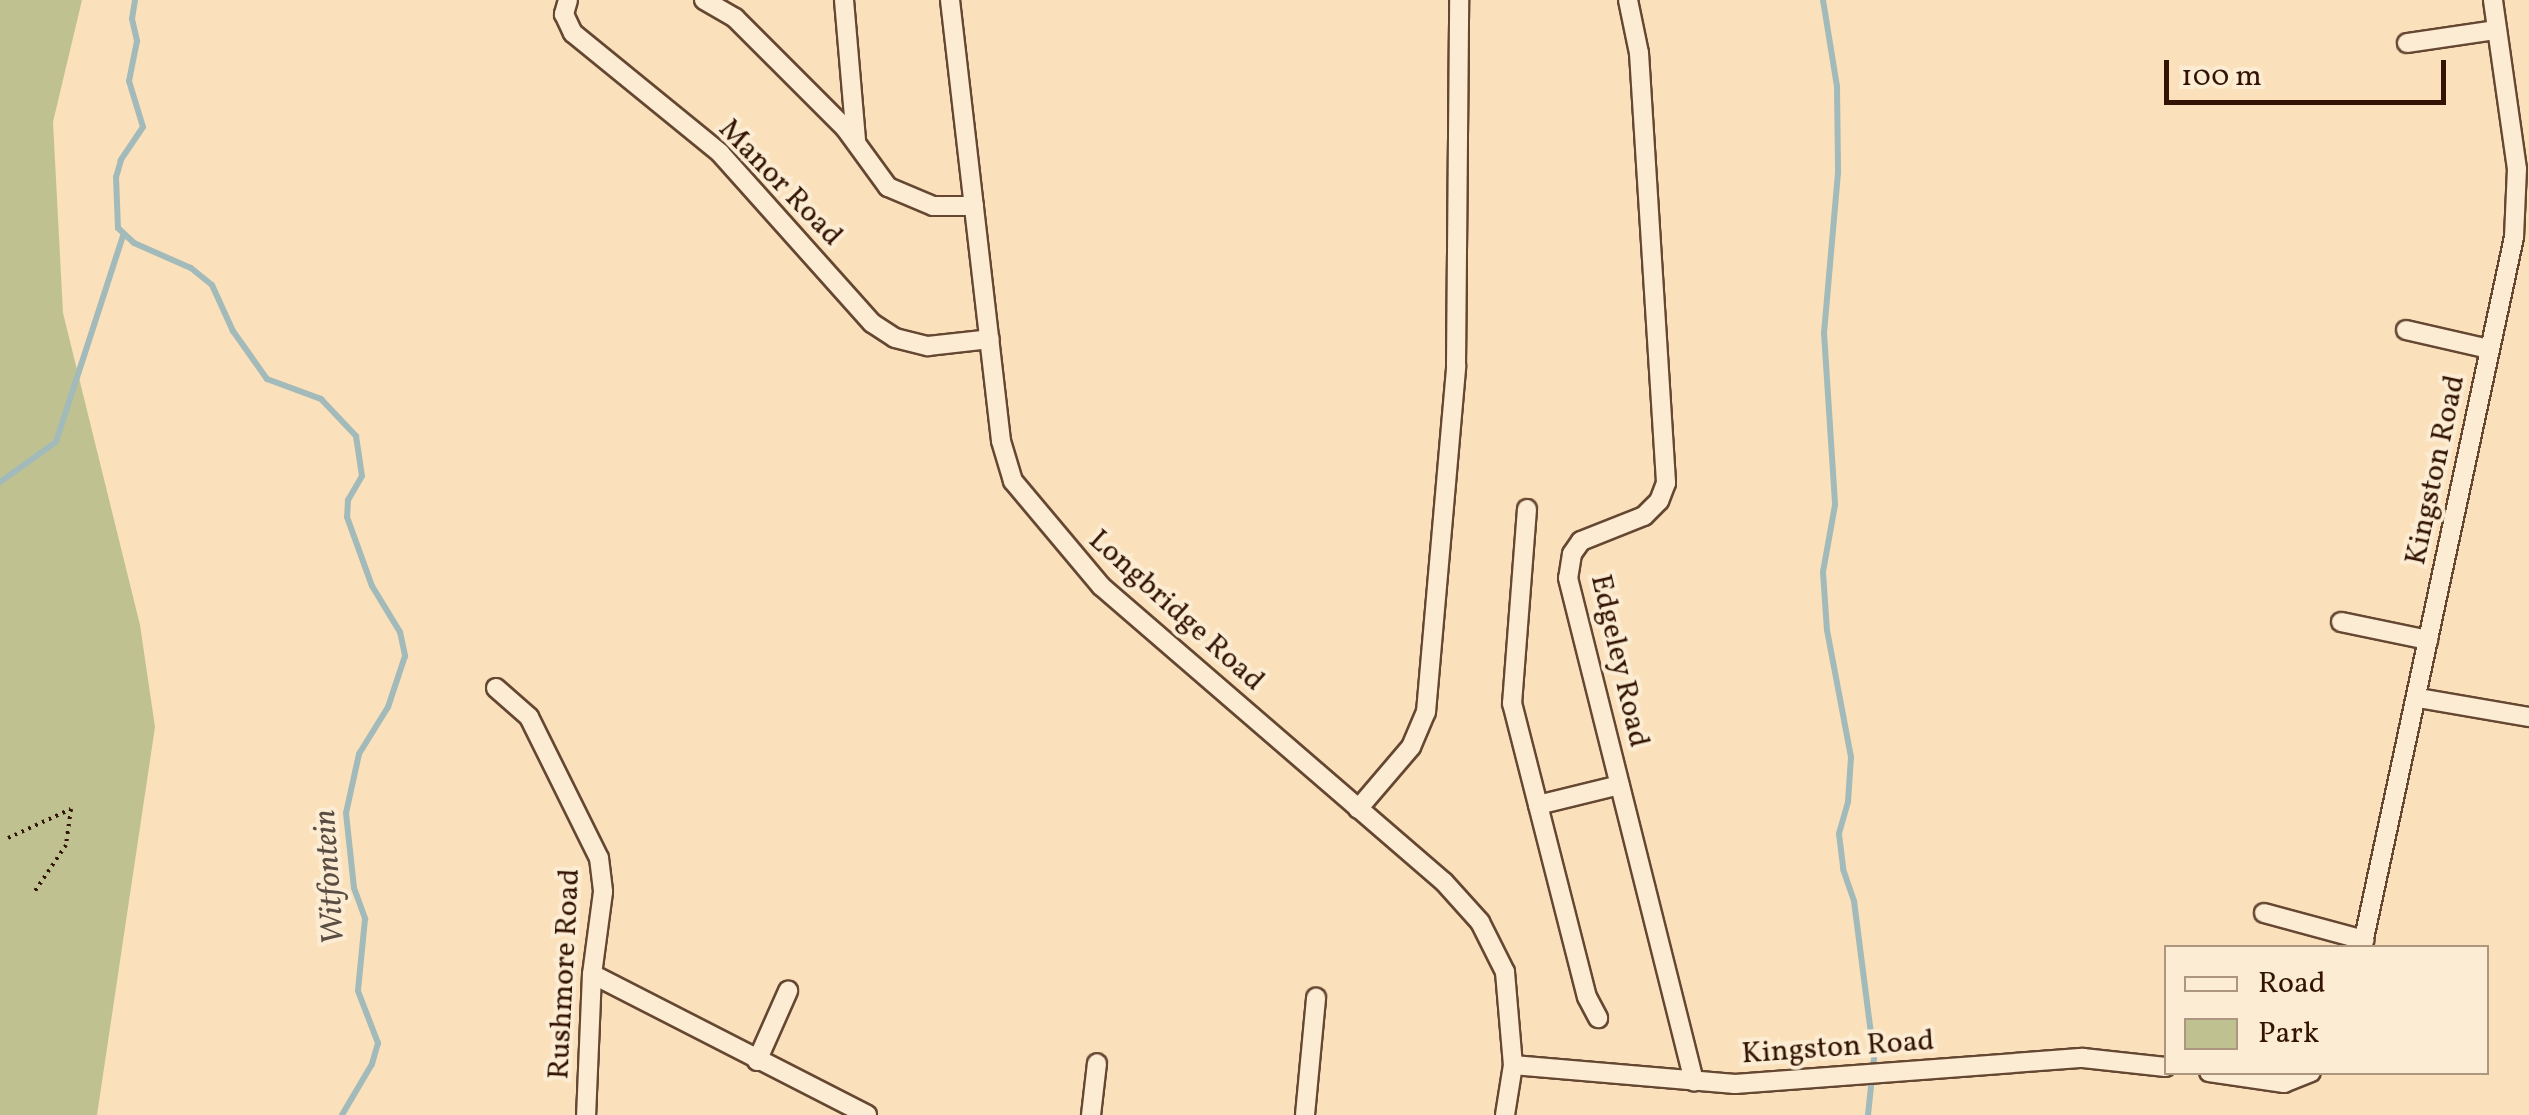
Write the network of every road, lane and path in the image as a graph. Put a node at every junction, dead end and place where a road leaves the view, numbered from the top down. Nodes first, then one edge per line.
1 (568, 0) edge
2 (704, 0) edge
3 (844, 0) edge
4 (950, 0) edge
5 (1459, 0) edge
6 (1628, 0) edge
7 (2493, 0) edge
8 (735, 7) edge
9 (2496, 30) junction
10 (2407, 43) dead end
11 (856, 140) junction
12 (974, 206) junction
13 (2406, 330) dead end
14 (990, 338) junction
15 (2489, 348) junction
16 (1527, 509) dead end
17 (2340, 622) dead end
18 (2428, 640) junction
19 (496, 688) dead end
20 (2418, 698) junction
21 (2529, 717) edge
22 (1620, 785) junction
23 (1538, 805) junction
24 (1358, 809) junction
25 (8, 838) dead end
26 (33, 894) dead end
27 (2264, 913) dead end
28 (2363, 944) edge
29 (592, 974) junction
30 (788, 991) dead end
31 (1316, 998) dead end
32 (1598, 1018) dead end
33 (757, 1060) junction
34 (1097, 1063) dead end
35 (1513, 1065) junction
36 (2164, 1067) edge
37 (2229, 1075) edge
38 (2304, 1075) edge
39 (1694, 1081) junction
40 (586, 1115) edge
41 (867, 1115) edge
42 (1092, 1115) edge
43 (1305, 1115) edge
44 (1505, 1115) edge

1 - 14 street, Manor Road
2 - 8 street
3 - 11 street
4 - 12 street, Longbridge Road
5 - 24 street
6 - 22 street, Edgeley Road
7 - 9 street, Kingston Road
8 - 11 street
9 - 10 street
9 - 15 street, Kingston Road
11 - 12 street
12 - 14 street, Longbridge Road
13 - 15 street
14 - 24 street, Longbridge Road
15 - 18 street, Kingston Road
16 - 23 street
17 - 18 street
18 - 20 street, Kingston Road
19 - 29 street, Rushmore Road
20 - 21 street
20 - 28 street, Kingston Road
22 - 23 street
22 - 39 street, Edgeley Road
23 - 32 street
24 - 35 street, Longbridge Road
25 - 26 path
27 - 28 street
29 - 33 street
29 - 40 street, Rushmore Road
30 - 33 street
31 - 43 street
33 - 41 street
34 - 42 street
35 - 39 street, Kingston Road
35 - 44 street, Longbridge Road
36 - 39 street, Kingston Road
37 - 38 street

